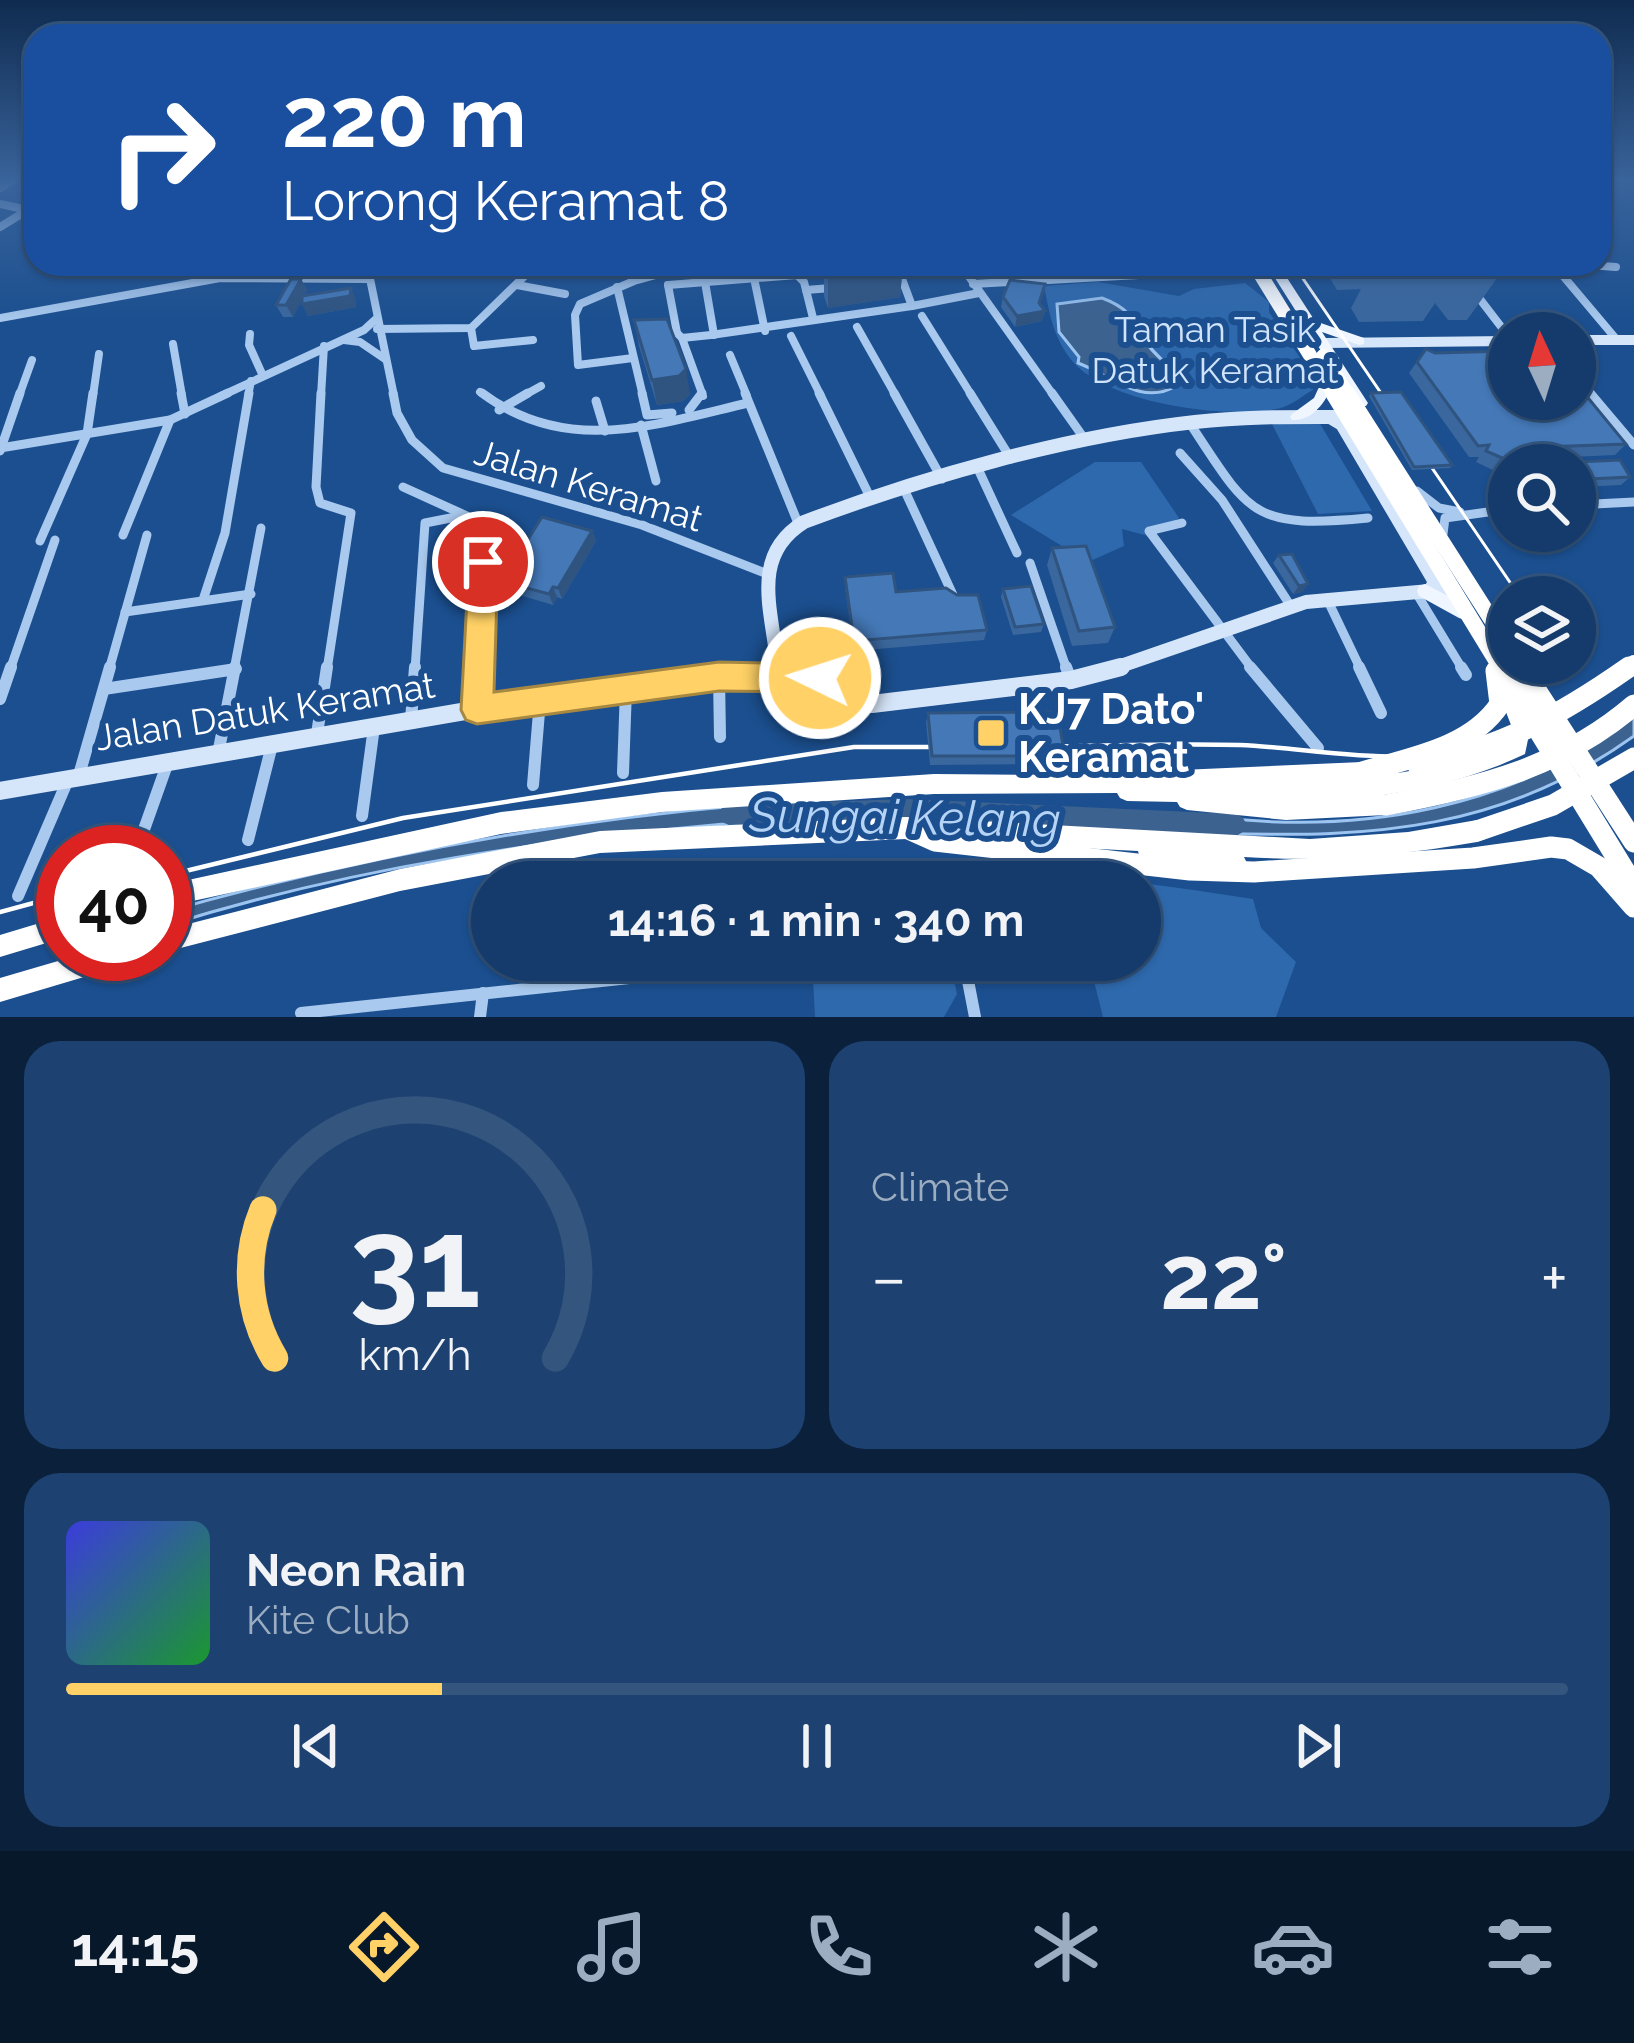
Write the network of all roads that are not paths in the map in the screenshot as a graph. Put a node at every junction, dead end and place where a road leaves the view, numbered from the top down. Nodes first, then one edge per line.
1 (1611, 267) edge
2 (1616, 267) dead end
3 (525, 276) edge
4 (656, 276) edge
5 (667, 276) edge
6 (783, 276) edge
7 (798, 276) edge
8 (968, 276) edge
9 (1032, 276) joint
10 (1099, 276) edge
11 (1261, 276) edge
12 (1263, 276) edge
13 (1275, 276) edge
14 (1277, 276) edge
15 (1564, 276) edge
16 (1091, 277) joint
17 (754, 278) junction
18 (367, 279) joint
19 (704, 282) junction
20 (882, 282) edge
21 (1468, 284) dead end
22 (516, 285) junction
23 (668, 285) junction
24 (844, 286) edge
25 (617, 287) junction
26 (976, 289) junction
27 (806, 290) junction
28 (565, 293) dead end
29 (912, 306) junction
30 (1489, 312) edge
31 (922, 316) dead end
32 (0, 318) edge
33 (814, 318) junction
34 (1312, 323) junction
35 (378, 324) junction
36 (857, 327) dead end
37 (471, 328) junction
38 (765, 331) junction
39 (250, 334) dead end
40 (679, 335) junction
41 (714, 335) junction
42 (791, 336) dead end
43 (628, 338) junction
44 (1488, 339) edge
45 (344, 340) junction
46 (533, 340) dead end
47 (1624, 340) edge
48 (1358, 341) junction
49 (173, 344) dead end
50 (324, 346) junction
51 (1319, 349) junction
52 (1634, 352) edge
53 (99, 354) dead end
54 (730, 355) dead end
55 (633, 358) junction
56 (1334, 358) junction
57 (385, 359) junction
58 (32, 360) dead end
59 (262, 376) junction
60 (1329, 379) junction
61 (251, 382) junction
62 (541, 386) dead end
63 (480, 392) dead end
64 (1596, 400) edge
65 (596, 401) dead end
66 (748, 403) junction
67 (499, 410) junction
68 (185, 414) junction
69 (1368, 416) junction
70 (1297, 417) junction
71 (1330, 417) junction
72 (1349, 417) junction
73 (170, 420) junction
74 (1189, 422) junction
75 (641, 425) junction
76 (605, 431) junction
77 (87, 434) junction
78 (1088, 443) junction
79 (1634, 445) edge
80 (0, 449) edge
81 (1180, 453) dead end
82 (1013, 463) junction
83 (979, 471) junction
84 (942, 480) junction
85 (656, 481) dead end
86 (403, 487) dead end
87 (1413, 488) junction
88 (904, 489) junction
89 (1389, 489) junction
90 (1234, 490) junction
91 (870, 497) junction
92 (1222, 500) junction
93 (1634, 502) edge
94 (1596, 504) edge
95 (1488, 510) edge
96 (1466, 512) junction
97 (466, 516) junction
98 (1368, 518) dead end
99 (798, 523) junction
100 (1182, 524) dead end
101 (261, 528) dead end
102 (1443, 534) junction
103 (123, 535) dead end
104 (147, 535) dead end
105 (55, 540) dead end
106 (40, 541) dead end
107 (1017, 553) dead end
108 (1030, 563) dead end
109 (1464, 565) junction
110 (770, 575) junction
111 (1452, 589) junction
112 (1423, 591) junction
113 (251, 594) junction
114 (960, 597) edge
115 (1327, 598) junction
116 (203, 600) junction
117 (1290, 605) junction
118 (1488, 607) edge
119 (125, 612) junction
120 (1480, 618) junction
121 (1488, 625) edge
122 (1488, 628) edge
123 (1220, 631) junction
124 (1634, 663) edge
125 (771, 668) junction
126 (236, 669) junction
127 (1466, 675) dead end
128 (719, 676) junction
129 (1071, 680) junction
130 (1518, 684) edge
131 (1522, 684) edge
132 (1529, 684) edge
133 (1530, 684) edge
134 (626, 687) junction
135 (104, 689) junction
136 (0, 698) edge
137 (540, 700) junction
138 (1634, 705) edge
139 (477, 710) junction
140 (1381, 713) dead end
141 (411, 721) junction
142 (374, 727) junction
143 (316, 737) junction
144 (720, 737) dead end
145 (272, 745) junction
146 (1318, 748) dead end
147 (218, 754) junction
148 (1634, 758) edge
149 (168, 762) junction
150 (1362, 772) junction
151 (623, 773) dead end
152 (74, 776) junction
153 (533, 785) dead end
154 (1067, 785) junction
155 (0, 791) edge
156 (1120, 791) junction
157 (362, 816) dead end
158 (146, 825) edge
159 (906, 828) junction
160 (1011, 831) junction
161 (1632, 837) edge
162 (248, 840) dead end
163 (192, 890) edge
164 (18, 896) dead end
165 (1634, 896) edge
166 (192, 934) edge
167 (36, 935) edge
168 (0, 946) edge
169 (36, 979) edge
170 (598, 981) edge
171 (968, 981) edge
172 (0, 990) edge
173 (483, 993) junction
174 (302, 1013) dead end
175 (480, 1017) edge
176 (974, 1017) edge

1 - 2 street
3 - 22 street
4 - 25 street
5 - 23 street
6 - 17 street
7 - 27 street
8 - 26 street
9 - 16 street
9 - 26 street
10 - 16 street
11 - 89 highway, bridge
12 - 51 main road
13 - 120 highway, bridge
14 - 34 main road
15 - 47 street
17 - 19 street
17 - 38 street
18 - 32 street
18 - 35 street, Jalan Keramat
19 - 23 street
19 - 41 street
20 - 29 street
21 - 30 street
22 - 28 street
22 - 37 street
23 - 40 street
24 - 27 street
25 - 43 street
25 - 55 street
26 - 29 street
26 - 78 street
27 - 33 street
29 - 33 street
31 - 82 street
33 - 38 street
34 - 48 main road
34 - 51 main road
35 - 37 street
35 - 45 street
35 - 57 street, Jalan Keramat
36 - 84 street
37 - 46 street
38 - 41 street
39 - 59 street
40 - 41 street
40 - 43 street
40 - 55 street
42 - 91 street
43 - 55 street
44 - 48 street
45 - 50 street
45 - 57 street
47 - 52 street
48 - 51 street
48 - 56 street
49 - 68 street
50 - 59 street
50 - 143 street
51 - 56 main road
51 - 60 main road
53 - 77 street
54 - 66 street
56 - 69 main road
57 - 110 street, Jalan Keramat
58 - 80 street
59 - 61 street
60 - 70 main road
60 - 72 main road
61 - 68 street
61 - 116 street
62 - 67 street
63 - 67 street
64 - 79 street
65 - 76 street
66 - 75 street
66 - 99 street
67 - 76 street
68 - 73 street
69 - 72 street
69 - 87 main road
70 - 71 street
70 - 74 street
71 - 72 street
71 - 112 street
72 - 111 main road
73 - 77 street
73 - 103 street
74 - 78 street
74 - 90 street
75 - 76 street
75 - 85 street
77 - 80 street
77 - 106 street
78 - 82 street
81 - 92 street
82 - 83 street
83 - 84 street
83 - 107 street
84 - 88 street
86 - 97 street
87 - 96 street
87 - 102 main road
88 - 91 street
88 - 114 street
89 - 150 highway, bridge
89 - 165 highway, bridge
90 - 92 street
90 - 98 street
91 - 99 street
92 - 117 street
93 - 94 street
95 - 96 street
96 - 102 street
97 - 139 street
97 - 141 street
99 - 110 street
100 - 123 street
101 - 113 street
102 - 109 main road
104 - 119 street
105 - 136 street
108 - 129 street
109 - 111 main road
109 - 118 main road
110 - 125 street
111 - 112 street, Jalan Datuk Keramat
111 - 120 main road
112 - 115 street, Jalan Datuk Keramat
112 - 120 main road
112 - 127 street
113 - 116 street
113 - 126 street
115 - 117 street, Jalan Datuk Keramat
115 - 140 street
116 - 119 street
117 - 123 street, Jalan Datuk Keramat
119 - 135 street
120 - 121 highway, bridge
120 - 122 main road
123 - 129 street, Jalan Datuk Keramat
123 - 146 street
124 - 150 highway, bridge
125 - 128 street, Jalan Datuk Keramat
125 - 129 street, Jalan Datuk Keramat
126 - 135 street
126 - 147 street
128 - 134 street, Jalan Datuk Keramat
128 - 144 street
130 - 156 highway
131 - 165 main road, bridge
132 - 161 highway, bridge
133 - 161 main road, bridge
134 - 137 street, Jalan Datuk Keramat
134 - 151 street
135 - 152 street
137 - 139 street, Jalan Datuk Keramat
137 - 153 street
138 - 156 highway, bridge
139 - 141 street, Jalan Datuk Keramat
141 - 142 street, Jalan Datuk Keramat
142 - 143 street, Jalan Datuk Keramat
142 - 157 street
143 - 145 street, Jalan Datuk Keramat
145 - 147 street, Jalan Datuk Keramat
145 - 162 street
147 - 149 street, Jalan Datuk Keramat
148 - 160 highway, bridge
149 - 152 street, Jalan Datuk Keramat
149 - 158 street
150 - 154 highway
152 - 155 street, Jalan Datuk Keramat
152 - 164 street
154 - 156 highway
154 - 163 highway
159 - 160 highway
159 - 165 highway, bridge
159 - 166 highway
160 - 165 highway, bridge
167 - 168 highway
169 - 172 highway
170 - 173 street
171 - 176 street
173 - 174 street
173 - 175 street

